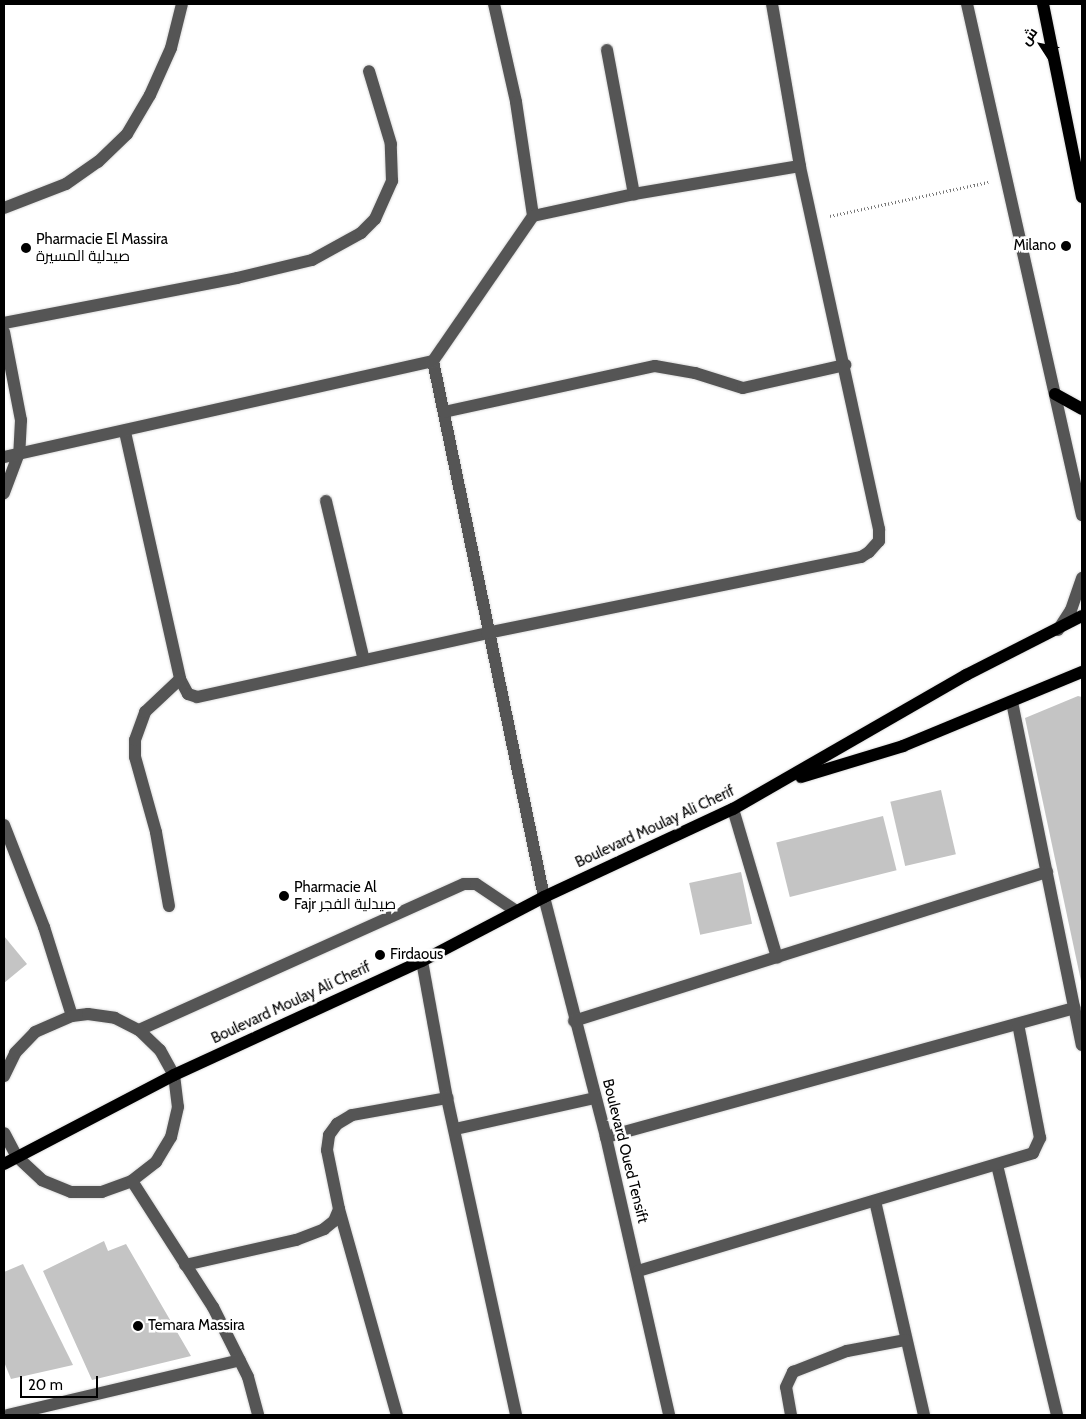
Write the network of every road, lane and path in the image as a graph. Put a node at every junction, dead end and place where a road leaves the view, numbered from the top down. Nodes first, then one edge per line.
1 (182, 4) edge
2 (494, 4) edge
3 (772, 4) edge
4 (967, 4) edge
5 (1043, 4) edge
6 (608, 50) dead end
7 (369, 71) dead end
8 (800, 166) junction
9 (1005, 178) junction
10 (634, 194) junction
11 (1082, 197) edge
12 (4, 208) edge
13 (533, 216) junction
14 (812, 220) junction
15 (4, 323) edge
16 (4, 332) edge
17 (433, 361) junction
18 (845, 365) junction
19 (1055, 394) junction
20 (1082, 409) edge
21 (444, 412) junction
22 (125, 432) junction
23 (19, 453) junction
24 (4, 457) edge
25 (4, 493) edge
26 (326, 501) dead end
27 (1082, 515) edge
28 (1082, 578) edge
29 (1082, 616) edge
30 (1058, 630) junction
31 (487, 633) junction
32 (364, 660) junction
33 (1082, 672) edge
34 (180, 679) junction
35 (1012, 702) junction
36 (782, 783) junction
37 (733, 809) junction
38 (5, 833) edge
39 (1047, 872) junction
40 (544, 897) junction
41 (169, 906) dead end
42 (516, 911) junction
43 (777, 958) junction
44 (422, 961) junction
45 (1075, 1008) junction
46 (72, 1016) junction
47 (574, 1022) junction
48 (1018, 1024) junction
49 (139, 1030) junction
50 (1082, 1045) edge
51 (174, 1075) junction
52 (4, 1076) edge
53 (447, 1098) junction
54 (596, 1098) junction
55 (455, 1129) junction
56 (4, 1133) edge
57 (606, 1137) junction
58 (17, 1157) junction
59 (4, 1164) edge
60 (997, 1165) junction
61 (132, 1182) junction
62 (875, 1201) junction
63 (339, 1210) junction
64 (185, 1265) junction
65 (638, 1271) junction
66 (906, 1340) junction
67 (240, 1360) junction
68 (8, 1415) edge
69 (258, 1415) edge
70 (397, 1415) edge
71 (516, 1415) edge
72 (669, 1415) edge
73 (791, 1415) edge
74 (924, 1415) edge
75 (1057, 1415) edge

1 - 12 street
2 - 13 street
3 - 8 street
4 - 9 street
5 - 11 main road
6 - 10 street
7 - 15 street
8 - 10 street
8 - 14 street
9 - 14 path
9 - 19 street
10 - 13 street
13 - 17 street
14 - 18 street
16 - 23 street
17 - 21 street, Boulevard Oued Tensift
17 - 22 street
18 - 21 street
18 - 31 street
19 - 20 main road
19 - 27 street
21 - 31 street, Boulevard Oued Tensift
22 - 23 street
22 - 34 street
23 - 24 street
23 - 25 street
26 - 32 street
28 - 30 street
29 - 30 main road, Boulevard Moulay Ali Cherif
30 - 36 main road, Boulevard Moulay Ali Cherif
31 - 32 street
31 - 40 street, Boulevard Oued Tensift
32 - 34 street
33 - 35 main road, Boulevard Moulay Ali Cherif
34 - 41 street
35 - 36 main road, Boulevard Moulay Ali Cherif
35 - 39 street
36 - 37 main road, Boulevard Moulay Ali Cherif
37 - 40 main road, Boulevard Moulay Ali Cherif
37 - 43 street
38 - 46 street
39 - 43 street
39 - 45 street
40 - 42 main road, Boulevard Moulay Ali Cherif
40 - 47 street, Boulevard Oued Tensift
42 - 44 main road, Boulevard Moulay Ali Cherif
42 - 49 street
43 - 47 street
44 - 51 main road, Boulevard Moulay Ali Cherif
44 - 53 street
45 - 48 street
45 - 50 street
46 - 49 street
46 - 52 street
47 - 54 street, Boulevard Oued Tensift
48 - 57 street
48 - 60 street
49 - 51 street
51 - 58 main road, Boulevard Moulay Ali Cherif
51 - 61 street
53 - 55 street
53 - 63 street
54 - 55 street
54 - 57 street, Boulevard Oued Tensift
55 - 71 street
56 - 58 street
57 - 65 street, Boulevard Oued Tensift
58 - 59 main road, Boulevard Moulay Ali Cherif
58 - 61 street
60 - 62 street
60 - 75 street
61 - 64 street
62 - 65 street
62 - 66 street
63 - 64 street
63 - 70 street
64 - 67 street
65 - 72 street, Boulevard Oued Tensift
66 - 73 street
66 - 74 street
67 - 68 street
67 - 69 street

